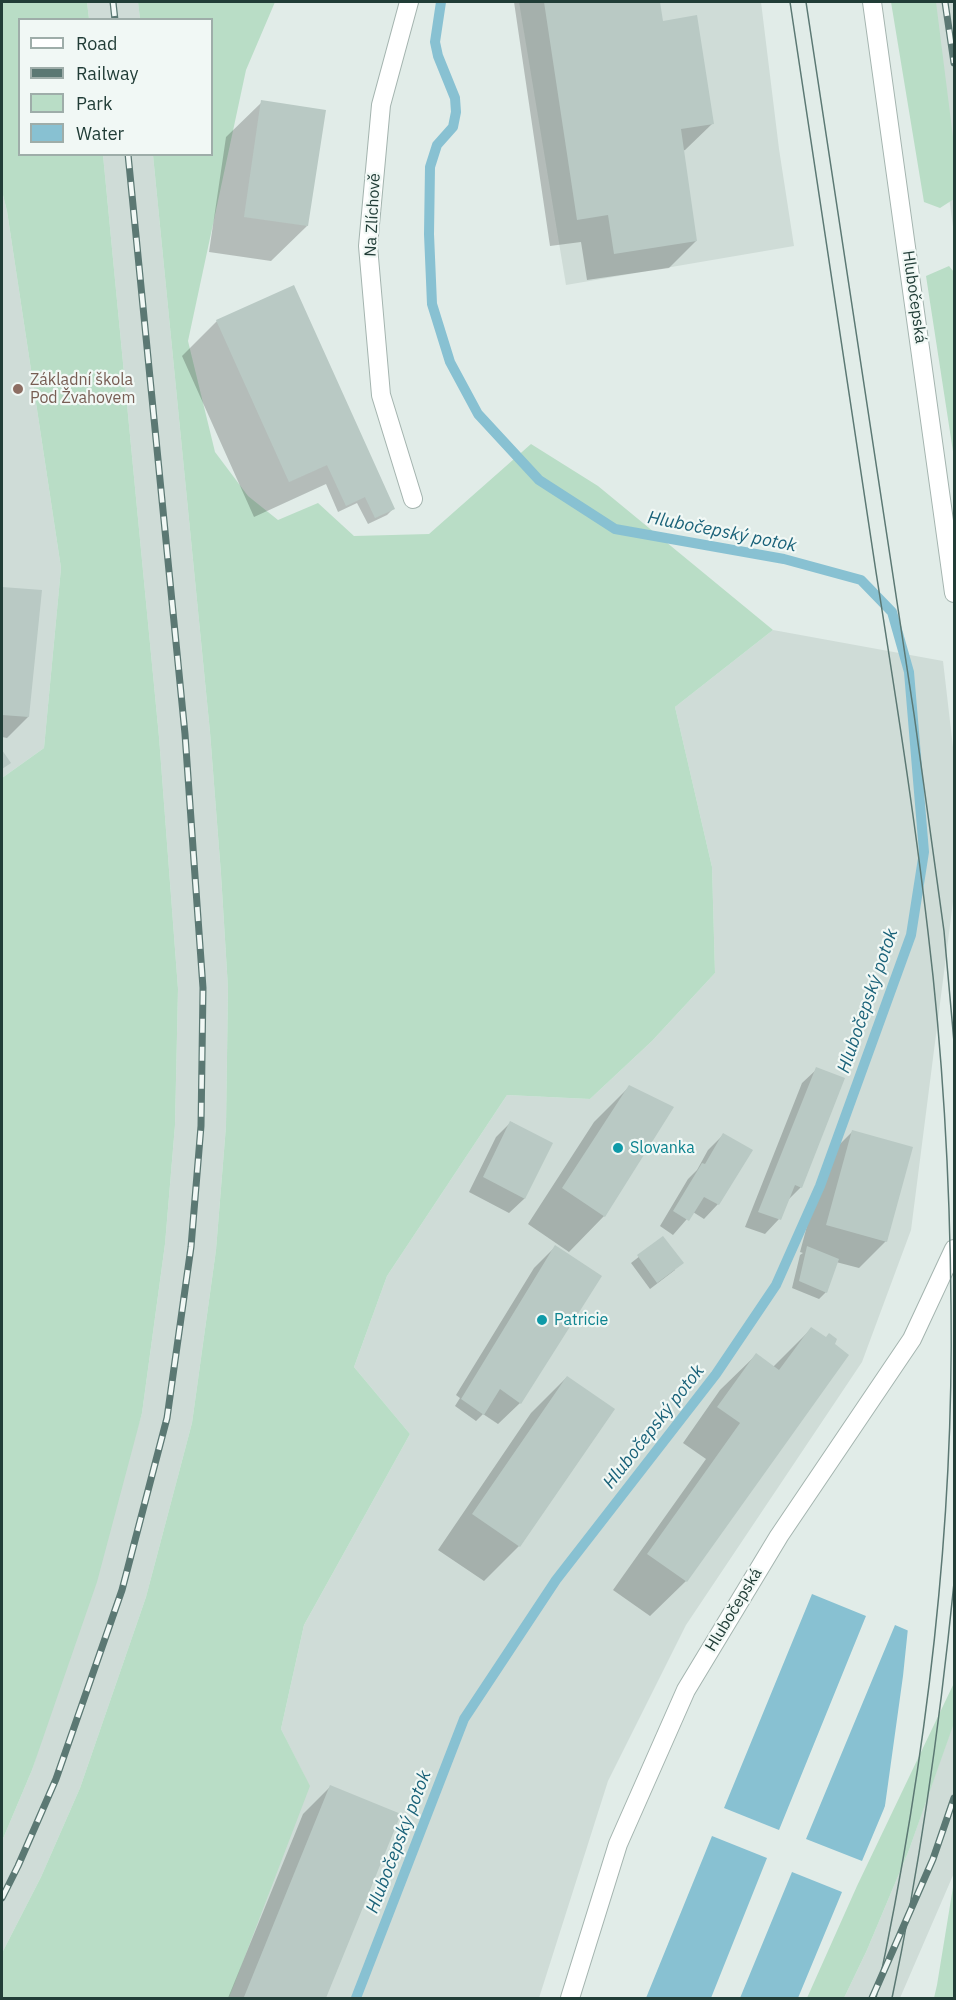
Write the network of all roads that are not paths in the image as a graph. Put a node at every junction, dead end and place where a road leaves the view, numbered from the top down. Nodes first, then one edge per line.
1 (409, 2) edge
2 (872, 2) edge
3 (413, 499) dead end
4 (954, 593) edge
5 (954, 1249) edge
6 (570, 1998) edge

1 - 3 street, Na Zlíchově
2 - 4 street, Hlubočepská
5 - 6 street, Hlubočepská

